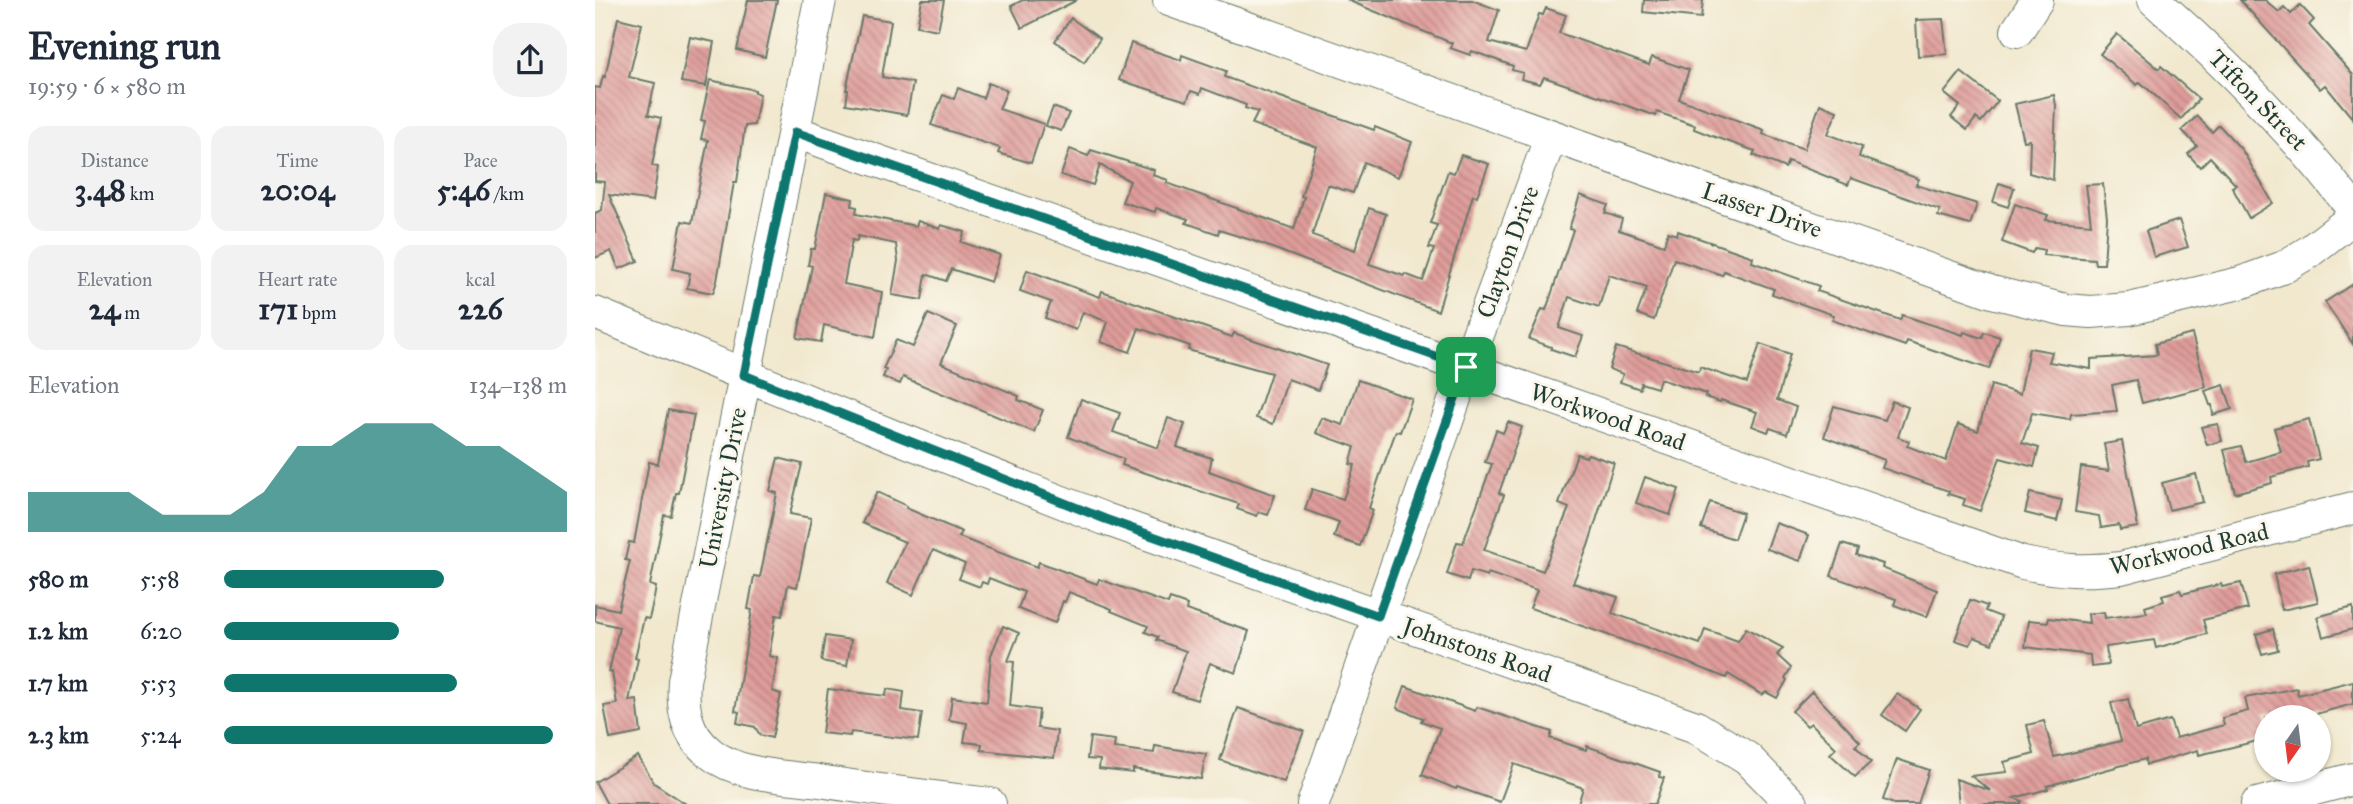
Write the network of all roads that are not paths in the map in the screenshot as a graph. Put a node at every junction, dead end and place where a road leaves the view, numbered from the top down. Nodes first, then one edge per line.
1 (820, 0) edge
2 (1169, 0) edge
3 (2037, 0) edge
4 (2154, 0) edge
5 (2017, 32) dead end
6 (795, 132) junction
7 (1551, 136) junction
8 (2353, 209) edge
9 (2353, 218) edge
10 (595, 313) edge
11 (1466, 367) junction
12 (744, 375) junction
13 (2353, 508) edge
14 (1378, 616) junction
15 (2353, 779) edge
16 (1786, 801) edge
17 (990, 804) edge
18 (1313, 804) edge
19 (2257, 804) edge

1 - 6 street, University Drive
2 - 7 street, Lasser Drive
3 - 5 street
4 - 8 street, Tifton Street
6 - 11 street, Workwood Road
6 - 12 street, University Drive
7 - 9 street, Lasser Drive
7 - 11 street, Clayton Drive
10 - 12 street, Johnstons Road
11 - 13 street, Workwood Road
11 - 14 street, Clayton Drive
12 - 14 street, Johnstons Road
12 - 17 street, University Drive
14 - 16 street, Johnstons Road
14 - 18 street, Clayton Drive
15 - 19 street

